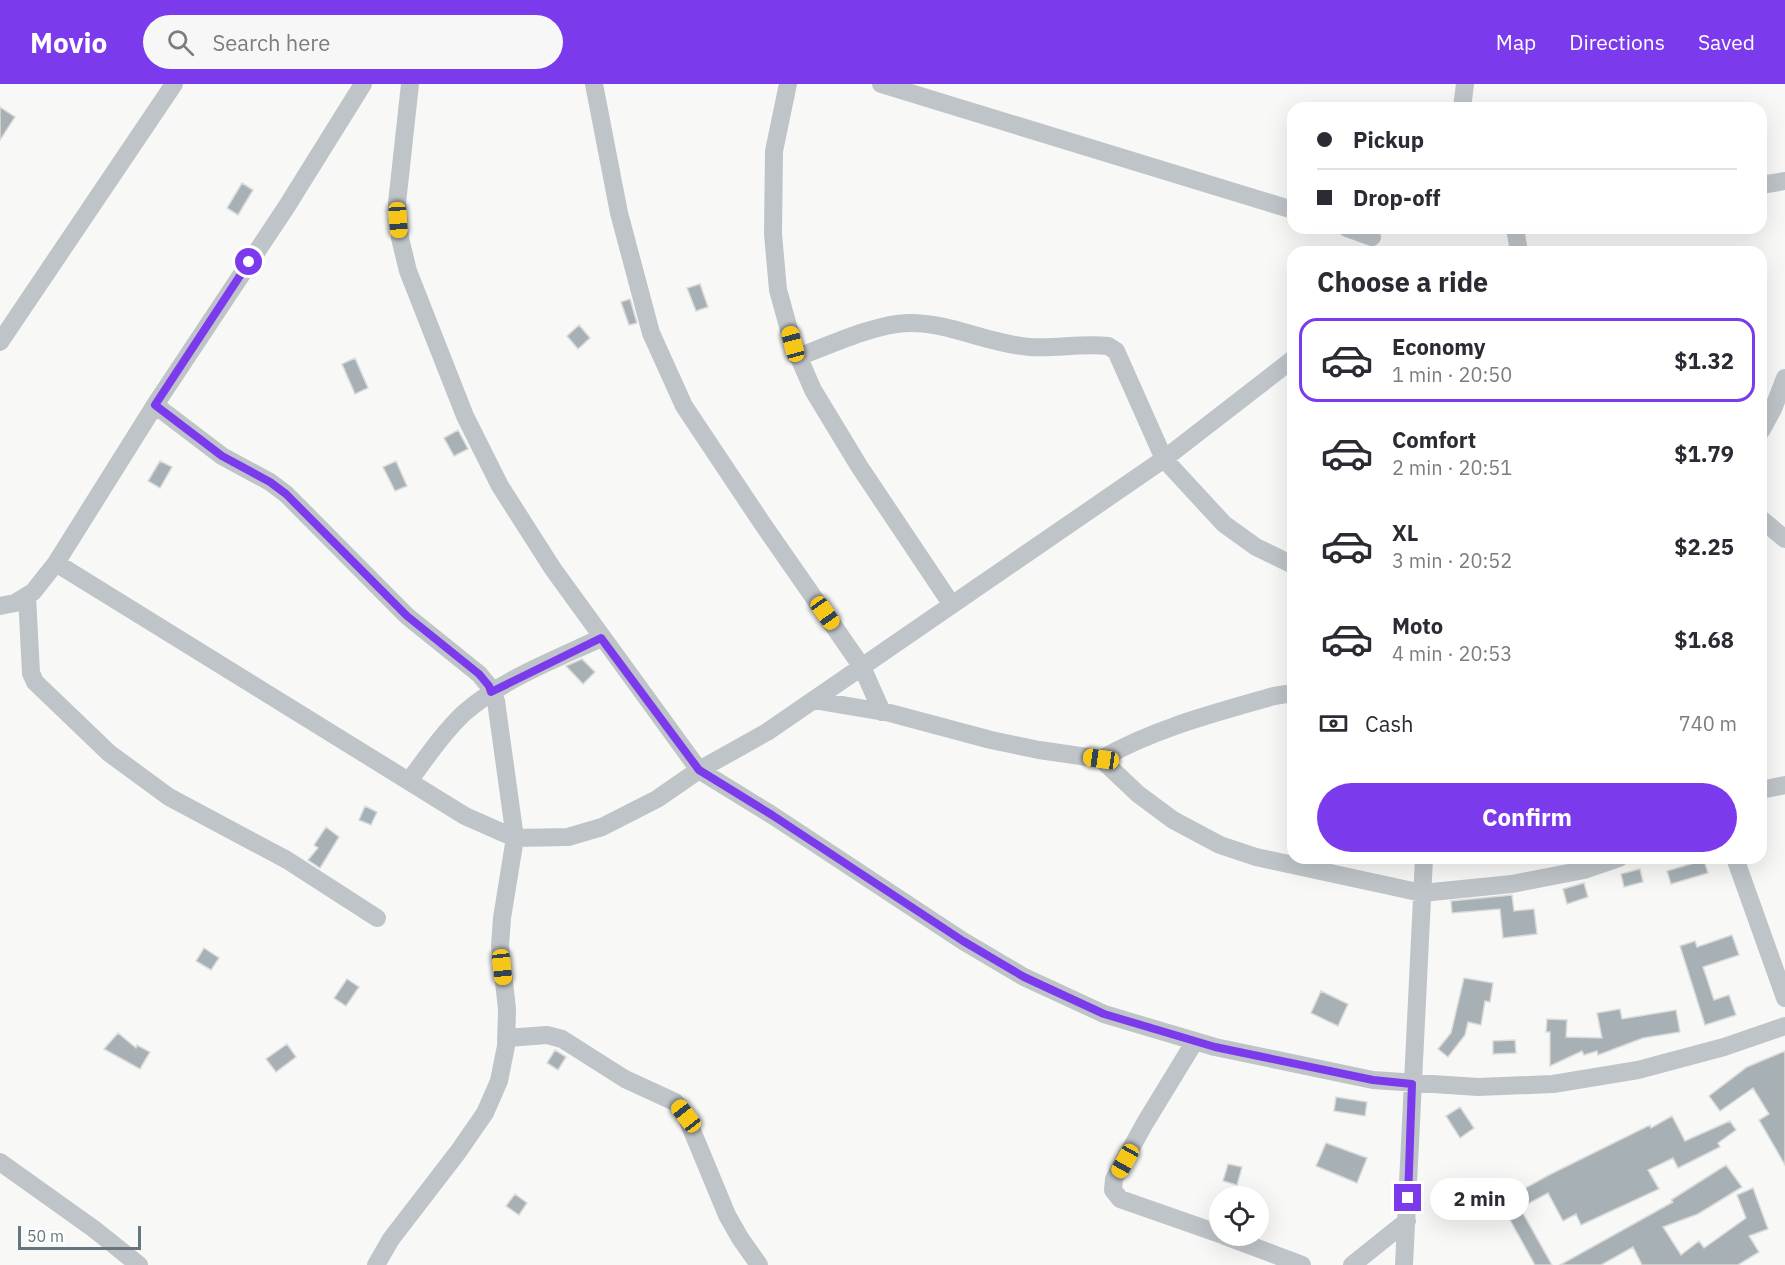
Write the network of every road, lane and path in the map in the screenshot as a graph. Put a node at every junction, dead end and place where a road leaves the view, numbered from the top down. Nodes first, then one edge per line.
1 (174, 84) edge
2 (363, 84) edge
3 (410, 84) edge
4 (594, 84) edge
5 (788, 84) edge
6 (881, 84) edge
7 (1465, 84) edge
8 (1463, 102) edge
9 (1785, 181) edge
10 (1767, 184) edge
11 (1287, 208) edge
12 (0, 342) edge
13 (798, 357) junction
14 (1287, 364) edge
15 (1785, 378) edge
16 (155, 405) junction
17 (1767, 420) edge
18 (1164, 459) junction
19 (1767, 524) edge
20 (1785, 539) edge
21 (1287, 562) edge
22 (56, 563) junction
23 (27, 596) junction
24 (0, 606) edge
25 (952, 606) junction
26 (601, 638) junction
27 (862, 667) junction
28 (491, 692) junction
29 (1287, 694) edge
30 (813, 700) junction
31 (882, 712) junction
32 (1101, 759) junction
33 (699, 770) junction
34 (409, 781) junction
35 (1785, 785) edge
36 (1767, 789) edge
37 (515, 838) junction
38 (1287, 864) edge
39 (1289, 864) edge
40 (1424, 864) edge
41 (1602, 864) edge
42 (1737, 864) edge
43 (1422, 893) junction
44 (377, 918) dead end
45 (1785, 998) edge
46 (1785, 1026) edge
47 (506, 1038) junction
48 (1195, 1041) junction
49 (1412, 1084) junction
50 (2, 1166) edge
51 (1407, 1221) junction
52 (1209, 1230) edge
53 (1252, 1246) edge
54 (140, 1265) edge
55 (376, 1265) edge
56 (759, 1265) edge
57 (1302, 1265) edge
58 (1352, 1265) edge
59 (1404, 1265) edge

1 - 12 street
2 - 16 street
3 - 26 street
4 - 27 street
5 - 13 street
6 - 11 street
7 - 8 street
9 - 10 street
13 - 18 street
13 - 25 street
14 - 18 street
15 - 17 street
16 - 22 street
16 - 28 street
18 - 21 street
18 - 25 street
19 - 20 street
22 - 23 street
22 - 34 street
23 - 24 street
23 - 44 street
25 - 27 street
26 - 28 street
26 - 33 street
27 - 30 street
27 - 31 street
28 - 34 street
28 - 37 street
29 - 32 street
30 - 31 street
30 - 33 street
31 - 32 street
32 - 38 street
33 - 37 street
33 - 48 street
34 - 37 street
35 - 36 street
37 - 47 street
39 - 43 street
40 - 43 street
41 - 43 street
42 - 45 street
43 - 49 street
46 - 49 street
47 - 55 street
47 - 56 street
48 - 49 street
48 - 52 street
49 - 51 street
50 - 54 street
51 - 58 street
51 - 59 street
53 - 57 street

